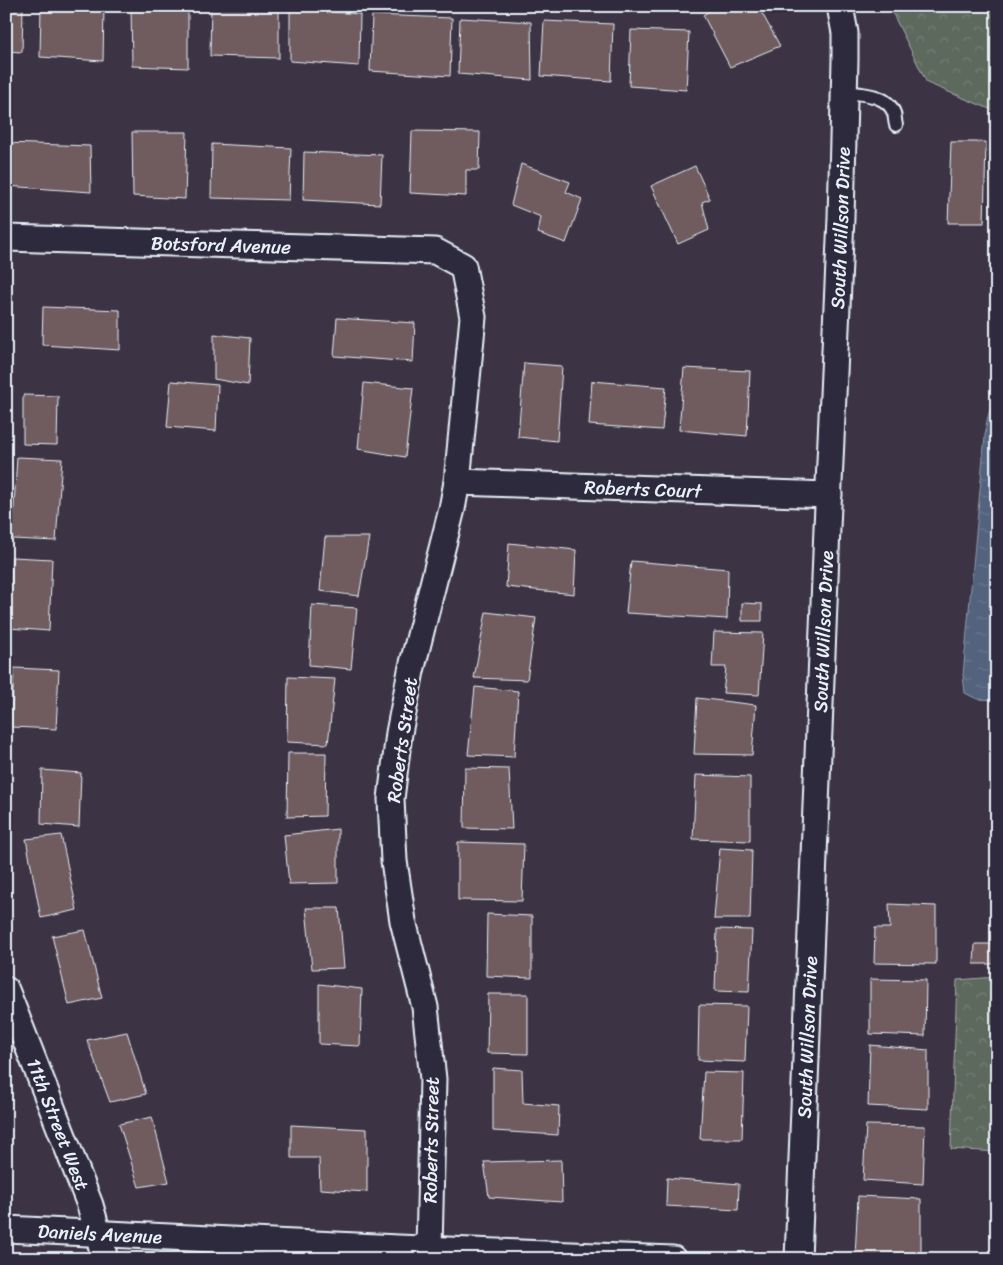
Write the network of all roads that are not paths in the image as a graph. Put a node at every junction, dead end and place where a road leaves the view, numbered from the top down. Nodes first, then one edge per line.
1 (840, 6) edge
2 (845, 92) junction
3 (896, 125) dead end
4 (6, 238) edge
5 (435, 251) joint
6 (457, 482) junction
7 (829, 495) junction
8 (6, 990) edge
9 (6, 1229) edge
10 (98, 1233) junction
11 (429, 1249) junction
12 (105, 1259) edge
13 (673, 1259) edge
14 (798, 1259) edge

1 - 2 street, South Willson Drive
2 - 3 lane
2 - 7 street, South Willson Drive
4 - 5 street, Botsford Avenue
5 - 6 street, Roberts Street
6 - 7 street, Roberts Court
6 - 11 street, Roberts Street
7 - 14 street, South Willson Drive
8 - 10 street, 11th Street West
9 - 10 street, Daniels Avenue
10 - 11 street, Daniels Avenue
10 - 12 street, 11th Street West
11 - 13 street, Daniels Avenue

